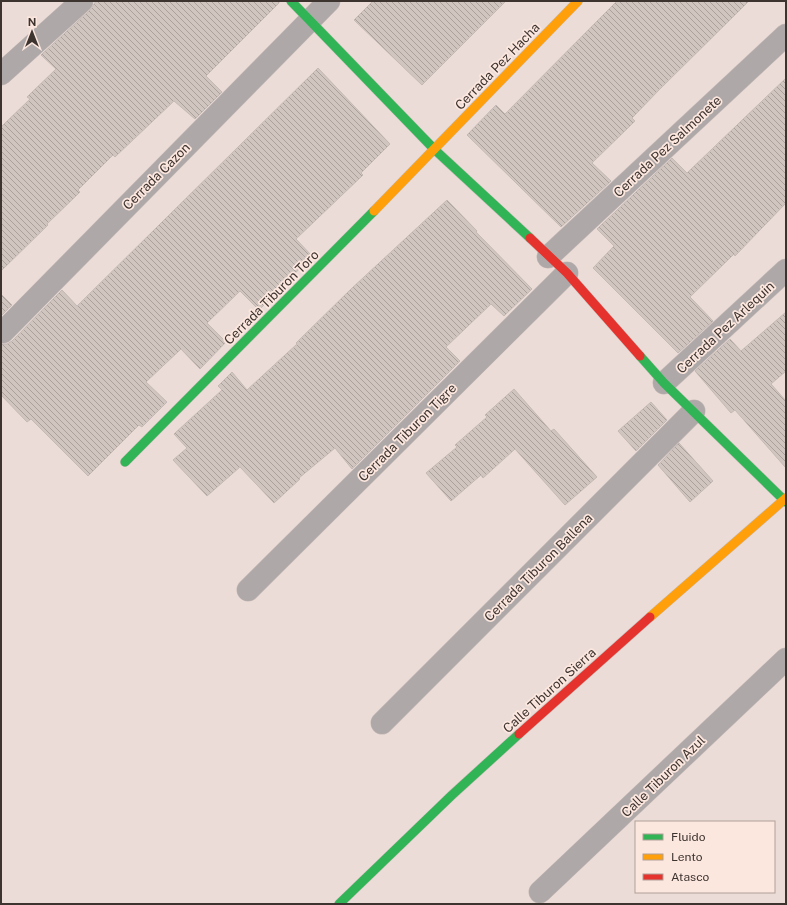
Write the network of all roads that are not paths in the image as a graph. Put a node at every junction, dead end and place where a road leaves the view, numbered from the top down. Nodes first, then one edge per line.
1 (82, 1) edge
2 (291, 1) edge
3 (329, 1) edge
4 (578, 1) edge
5 (309, 21) junction
6 (786, 35) edge
7 (1, 74) edge
8 (435, 150) junction
9 (548, 257) junction
10 (786, 270) edge
11 (567, 274) junction
12 (3, 332) dead end
13 (664, 383) junction
14 (694, 411) junction
15 (125, 462) dead end
16 (785, 503) edge
17 (248, 590) dead end
18 (786, 659) edge
19 (382, 723) dead end
20 (540, 892) dead end
21 (339, 904) edge

1 - 7 street
2 - 5 street
3 - 5 street, Cerrada Cazon
4 - 8 street, Cerrada Pez Hacha
5 - 8 street
5 - 12 street, Cerrada Cazon
6 - 9 street, Cerrada Pez Salmonete
8 - 9 street
8 - 15 street, Cerrada Tiburon Toro
9 - 11 street
10 - 13 street, Cerrada Pez Arlequin
11 - 13 street
11 - 17 street, Cerrada Tiburon Tigre
13 - 14 street
14 - 16 street
14 - 19 street, Cerrada Tiburon Ballena
16 - 21 street, Calle Tiburon Sierra
18 - 20 street, Calle Tiburon Azul

